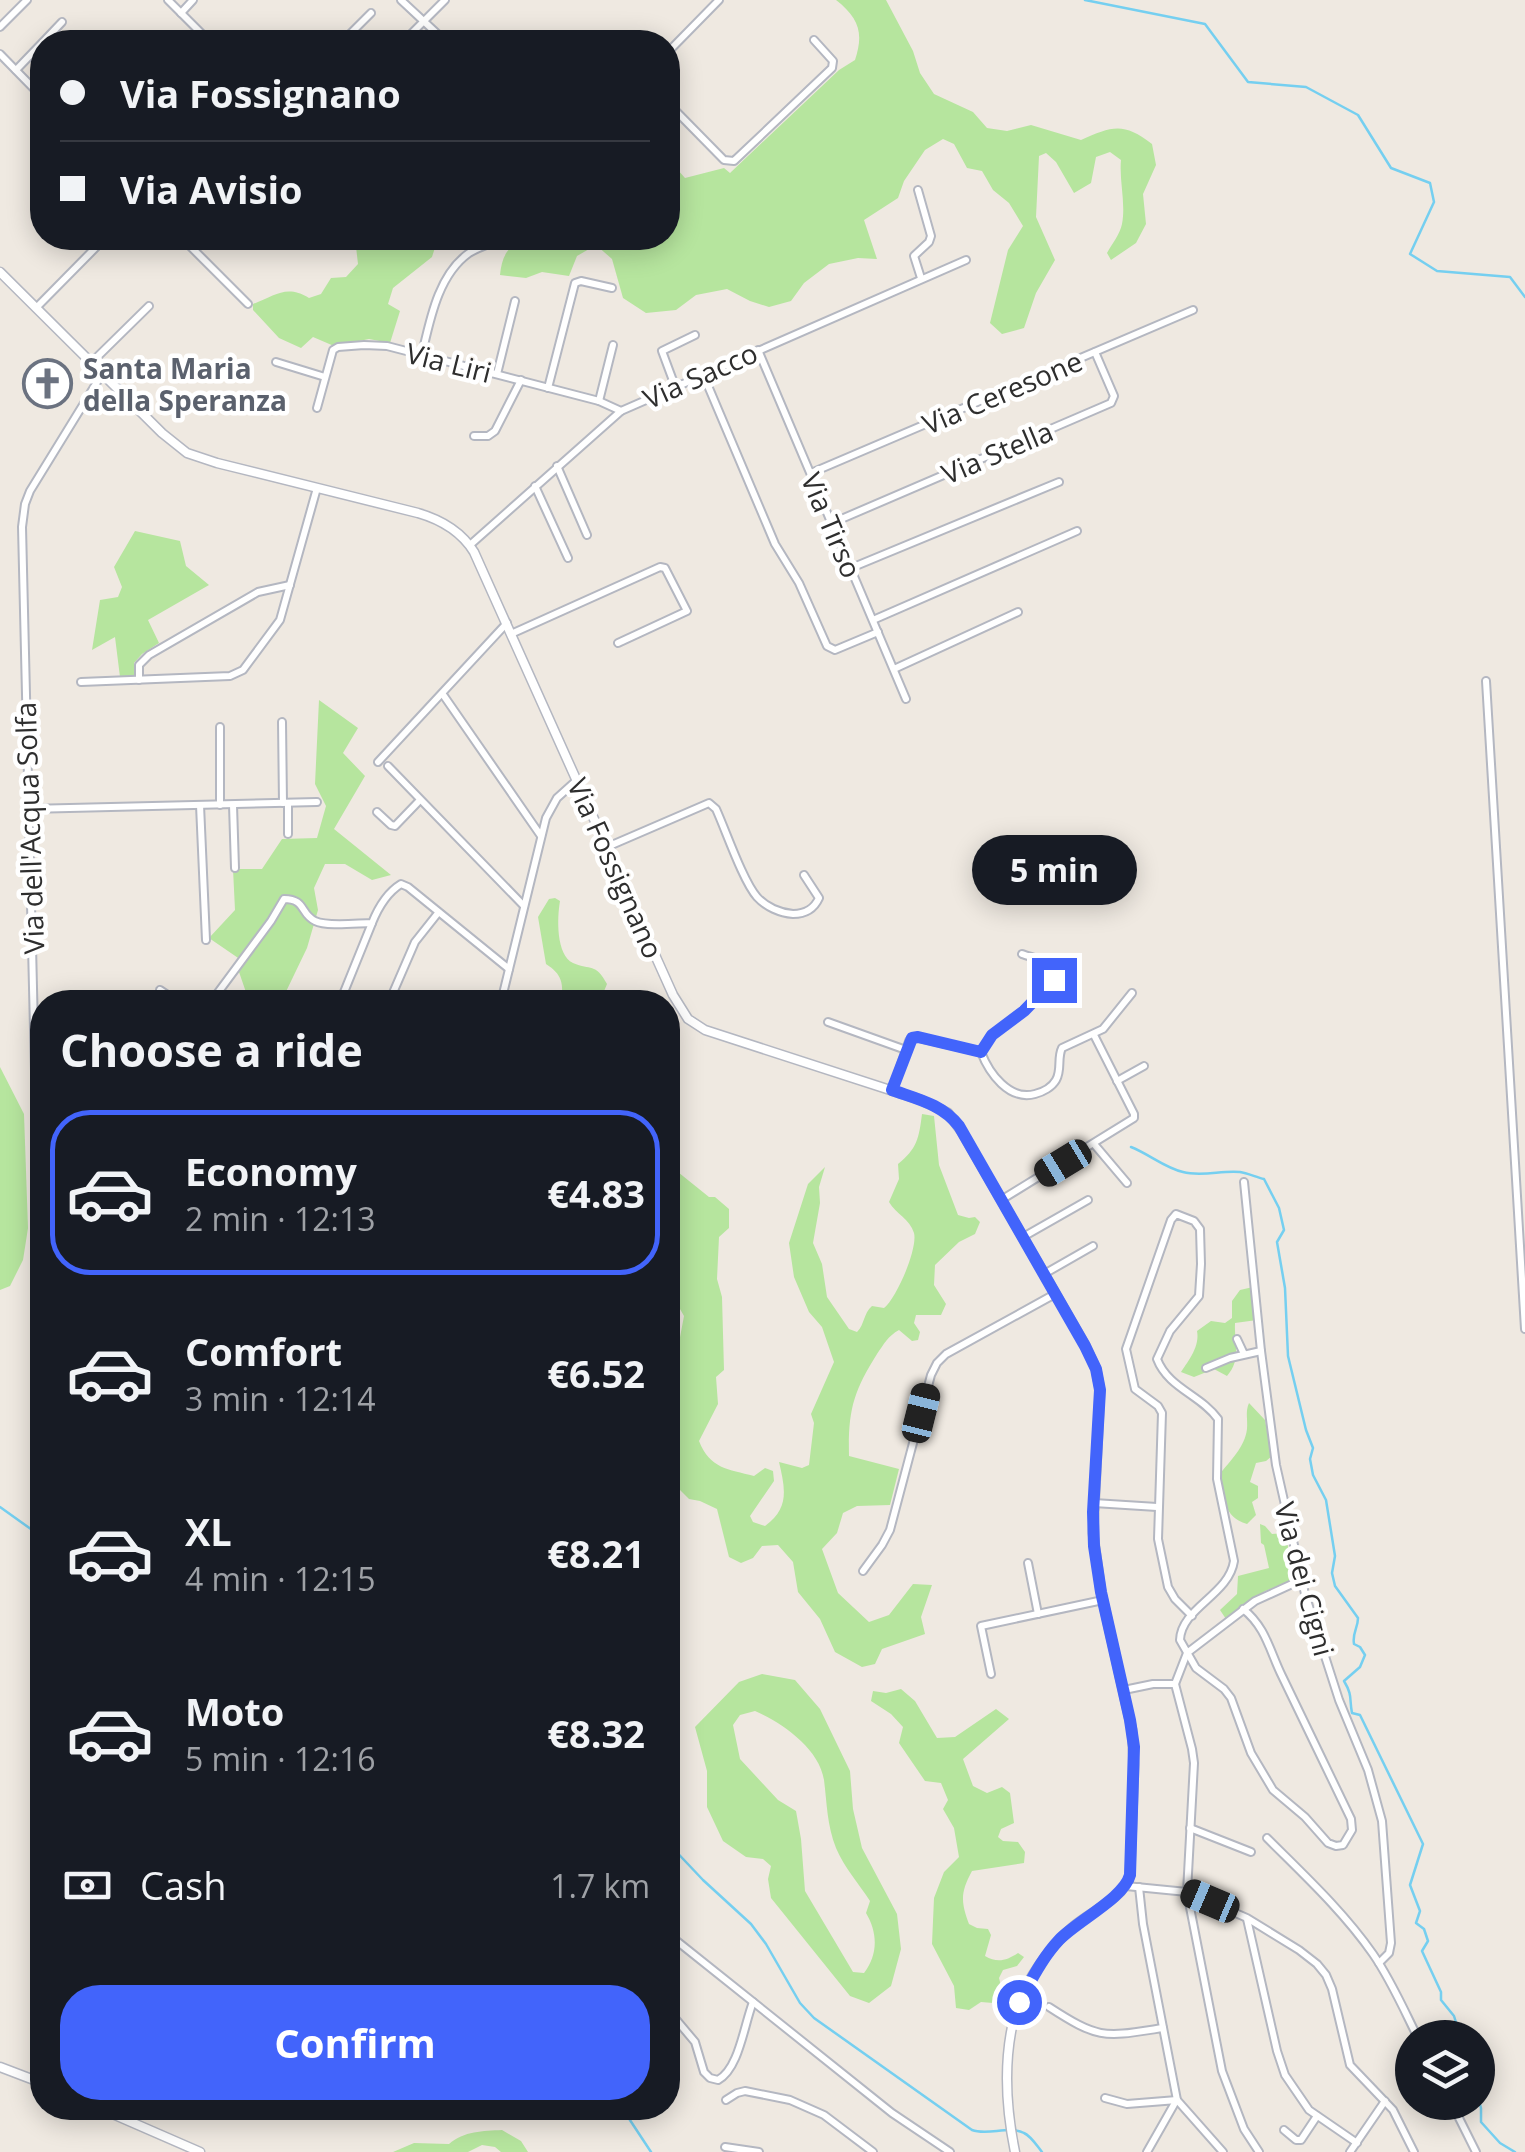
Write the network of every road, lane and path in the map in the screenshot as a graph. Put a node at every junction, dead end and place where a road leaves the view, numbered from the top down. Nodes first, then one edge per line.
1 (27, 0) edge
2 (168, 0) edge
3 (192, 0) edge
4 (402, 0) edge
5 (445, 0) edge
6 (719, 0) edge
7 (181, 12) junction
8 (371, 13) dead end
9 (62, 22) dead end
10 (424, 22) junction
11 (0, 28) edge
12 (55, 30) edge
13 (198, 30) edge
14 (354, 30) edge
15 (416, 30) edge
16 (433, 30) edge
17 (680, 40) edge
18 (814, 40) dead end
19 (0, 54) edge
20 (30, 56) edge
21 (16, 70) junction
22 (30, 85) edge
23 (680, 116) edge
24 (918, 190) dead end
25 (92, 250) edge
26 (194, 250) edge
27 (476, 250) edge
28 (966, 260) dead end
29 (0, 272) edge
30 (921, 278) junction
31 (612, 288) dead end
32 (515, 301) dead end
33 (248, 304) dead end
34 (149, 306) dead end
35 (36, 308) junction
36 (1192, 310) dead end
37 (695, 335) dead end
38 (613, 345) dead end
39 (758, 350) junction
40 (1095, 352) junction
41 (422, 354) junction
42 (276, 362) dead end
43 (91, 363) junction
44 (102, 374) junction
45 (497, 374) junction
46 (703, 374) junction
47 (325, 377) junction
48 (521, 380) junction
49 (675, 386) junction
50 (548, 388) junction
51 (599, 401) junction
52 (317, 408) dead end
53 (621, 411) junction
54 (474, 436) dead end
55 (557, 466) junction
56 (810, 473) junction
57 (1059, 482) dead end
58 (534, 486) junction
59 (317, 488) junction
60 (832, 523) junction
61 (1078, 531) dead end
62 (587, 535) dead end
63 (470, 545) junction
64 (568, 558) dead end
65 (851, 568) junction
66 (290, 585) junction
67 (1018, 612) dead end
68 (873, 620) junction
69 (507, 624) junction
70 (878, 632) junction
71 (511, 634) junction
72 (618, 643) dead end
73 (894, 669) junction
74 (140, 680) junction
75 (1486, 681) dead end
76 (80, 682) dead end
77 (444, 696) dead end
78 (906, 699) dead end
79 (282, 722) dead end
80 (220, 727) dead end
81 (378, 762) dead end
82 (388, 766) dead end
83 (577, 780) junction
84 (420, 800) junction
85 (317, 802) dead end
86 (286, 803) junction
87 (233, 804) junction
88 (200, 805) junction
89 (220, 805) junction
90 (28, 810) junction
91 (377, 812) dead end
92 (288, 834) dead end
93 (542, 836) junction
94 (606, 847) junction
95 (235, 868) dead end
96 (804, 874) dead end
97 (524, 907) junction
98 (438, 912) junction
99 (372, 923) junction
100 (206, 940) dead end
101 (1022, 954) dead end
102 (509, 970) junction
103 (33, 990) edge
104 (221, 990) edge
105 (345, 990) edge
106 (394, 990) edge
107 (504, 990) edge
108 (671, 990) edge
109 (1132, 993) dead end
110 (680, 1008) edge
111 (828, 1022) dead end
112 (1094, 1035) junction
113 (906, 1050) junction
114 (981, 1052) junction
115 (1144, 1066) dead end
116 (1117, 1081) junction
117 (892, 1090) junction
118 (1094, 1144) junction
119 (1244, 1182) dead end
120 (1127, 1183) dead end
121 (1001, 1200) junction
122 (1088, 1200) dead end
123 (1023, 1238) junction
124 (1093, 1246) dead end
125 (1044, 1274) junction
126 (1055, 1294) junction
127 (1525, 1329) edge
128 (1238, 1339) dead end
129 (1261, 1351) junction
130 (1244, 1354) junction
131 (1206, 1368) dead end
132 (1094, 1503) junction
133 (1158, 1507) junction
134 (1028, 1563) dead end
135 (863, 1572) dead end
136 (1300, 1580) junction
137 (1103, 1600) junction
138 (1243, 1609) junction
139 (1038, 1614) junction
140 (1192, 1616) junction
141 (1186, 1653) junction
142 (991, 1674) dead end
143 (1175, 1684) junction
144 (1124, 1690) junction
145 (1190, 1828) junction
146 (1267, 1838) dead end
147 (1251, 1852) dead end
148 (1126, 1886) junction
149 (1139, 1887) junction
150 (1187, 1892) junction
151 (1247, 1918) junction
152 (680, 1944) edge
153 (1379, 1963) junction
154 (753, 2002) junction
155 (1048, 2007) dead end
156 (1409, 2020) edge
157 (680, 2024) edge
158 (1163, 2028) junction
159 (0, 2067) edge
160 (30, 2079) edge
161 (1105, 2098) dead end
162 (726, 2100) dead end
163 (1177, 2100) junction
164 (1385, 2101) junction
165 (1317, 2116) junction
166 (127, 2120) edge
167 (1461, 2120) edge
168 (1284, 2130) dead end
169 (1357, 2142) junction
170 (725, 2147) dead end
171 (868, 2150) edge
172 (200, 2152) edge
173 (759, 2152) edge
174 (950, 2152) edge
175 (1015, 2152) edge
176 (1147, 2152) edge
177 (1222, 2152) edge
178 (1258, 2152) edge
179 (1350, 2152) edge
180 (1414, 2152) edge
181 (1476, 2152) edge

1 - 11 street
2 - 7 street
3 - 7 street
4 - 10 street
5 - 10 street
6 - 17 street
7 - 13 street
8 - 14 street
9 - 12 street
10 - 15 street
10 - 16 street
18 - 23 street
19 - 21 street
20 - 21 street
21 - 22 street
24 - 30 street
25 - 35 street
26 - 33 street
27 - 41 street
28 - 30 street, Via Sacco
29 - 35 street, Via Fossignano
30 - 39 street, Via Sacco
31 - 50 street
32 - 45 street
34 - 43 street
35 - 43 street, Via Fossignano
36 - 40 street, Via Ceresone
37 - 49 street
38 - 51 street
39 - 46 street, Via Sacco
39 - 56 street, Via Tirso
40 - 56 street, Via Ceresone
40 - 60 street, Via Stella
41 - 45 street, Via Liri
41 - 47 street, Via Liri
42 - 47 street
43 - 44 street, Via Fossignano
44 - 59 street, Via Fossignano
44 - 90 street, Via dell'Acqua Solfa
45 - 48 street, Via Liri
46 - 49 street, Via Sacco
46 - 70 street
47 - 52 street, Via Liri
48 - 50 street, Via Liri
48 - 54 street
49 - 53 street, Via Sacco
50 - 51 street, Via Liri
51 - 53 street, Via Liri
53 - 55 street, Via Sacco
55 - 58 street, Via Sacco
55 - 62 street
56 - 60 street, Via Tirso
57 - 65 street
58 - 63 street, Via Sacco
58 - 64 street
59 - 63 street, Via Fossignano
59 - 66 street
60 - 65 street, Via Tirso
61 - 68 street
63 - 69 street, Via Fossignano
65 - 68 street, Via Tirso
66 - 74 street
66 - 74 street
67 - 73 street
68 - 70 street, Via Tirso
69 - 71 street, Via Fossignano
69 - 81 street
70 - 73 street, Via Tirso
71 - 72 street
71 - 83 street, Via Fossignano
73 - 78 street, Via Tirso
74 - 76 street
75 - 127 street
77 - 93 street
79 - 86 street
80 - 89 street
82 - 84 street
83 - 93 street
83 - 94 street, Via Fossignano
84 - 91 street
84 - 97 street
85 - 86 street
86 - 87 street
86 - 92 street
87 - 89 street
87 - 95 street
88 - 89 street
88 - 90 street
88 - 100 street
90 - 103 street, Via dell'Acqua Solfa
93 - 97 street
94 - 96 street
94 - 108 street, Via Fossignano
97 - 102 street
98 - 99 street
98 - 102 street
98 - 106 street
99 - 104 street
99 - 105 street
101 - 114 street
102 - 107 street
109 - 112 street
110 - 117 street, Via Fossignano
111 - 113 street
112 - 114 street
112 - 116 street
113 - 114 street
113 - 117 street
115 - 116 street
116 - 118 street
117 - 121 street, Via Fossignano
118 - 120 street
118 - 121 street
119 - 129 street, Via dei Cigni
121 - 123 street, Via Fossignano
122 - 123 street
123 - 125 street, Via Fossignano
124 - 125 street
125 - 126 street, Via Fossignano
126 - 132 street, Via Fossignano
126 - 135 street
128 - 130 street
129 - 130 street
129 - 136 street, Via dei Cigni
130 - 131 street
132 - 133 street
132 - 137 street, Via Fossignano
133 - 140 street
133 - 140 street
134 - 139 street
136 - 138 street
136 - 153 street, Via dei Cigni
137 - 139 street
137 - 144 street, Via Fossignano
138 - 141 street
138 - 141 street
139 - 142 street
140 - 141 street
141 - 143 street
143 - 144 street
143 - 145 street
144 - 148 street, Via Fossignano
145 - 147 street
145 - 150 street
146 - 153 street
148 - 149 street
148 - 175 street
149 - 150 street
149 - 158 street
150 - 151 street
150 - 178 street
151 - 164 street
151 - 165 street
152 - 154 street
153 - 156 street
154 - 157 street
154 - 174 street
155 - 158 street
158 - 163 street
159 - 160 street
161 - 163 street
162 - 171 street
163 - 176 street
163 - 177 street
164 - 169 street
164 - 180 street
165 - 168 street
165 - 169 street
166 - 172 street
167 - 181 street
169 - 179 street
170 - 173 street

